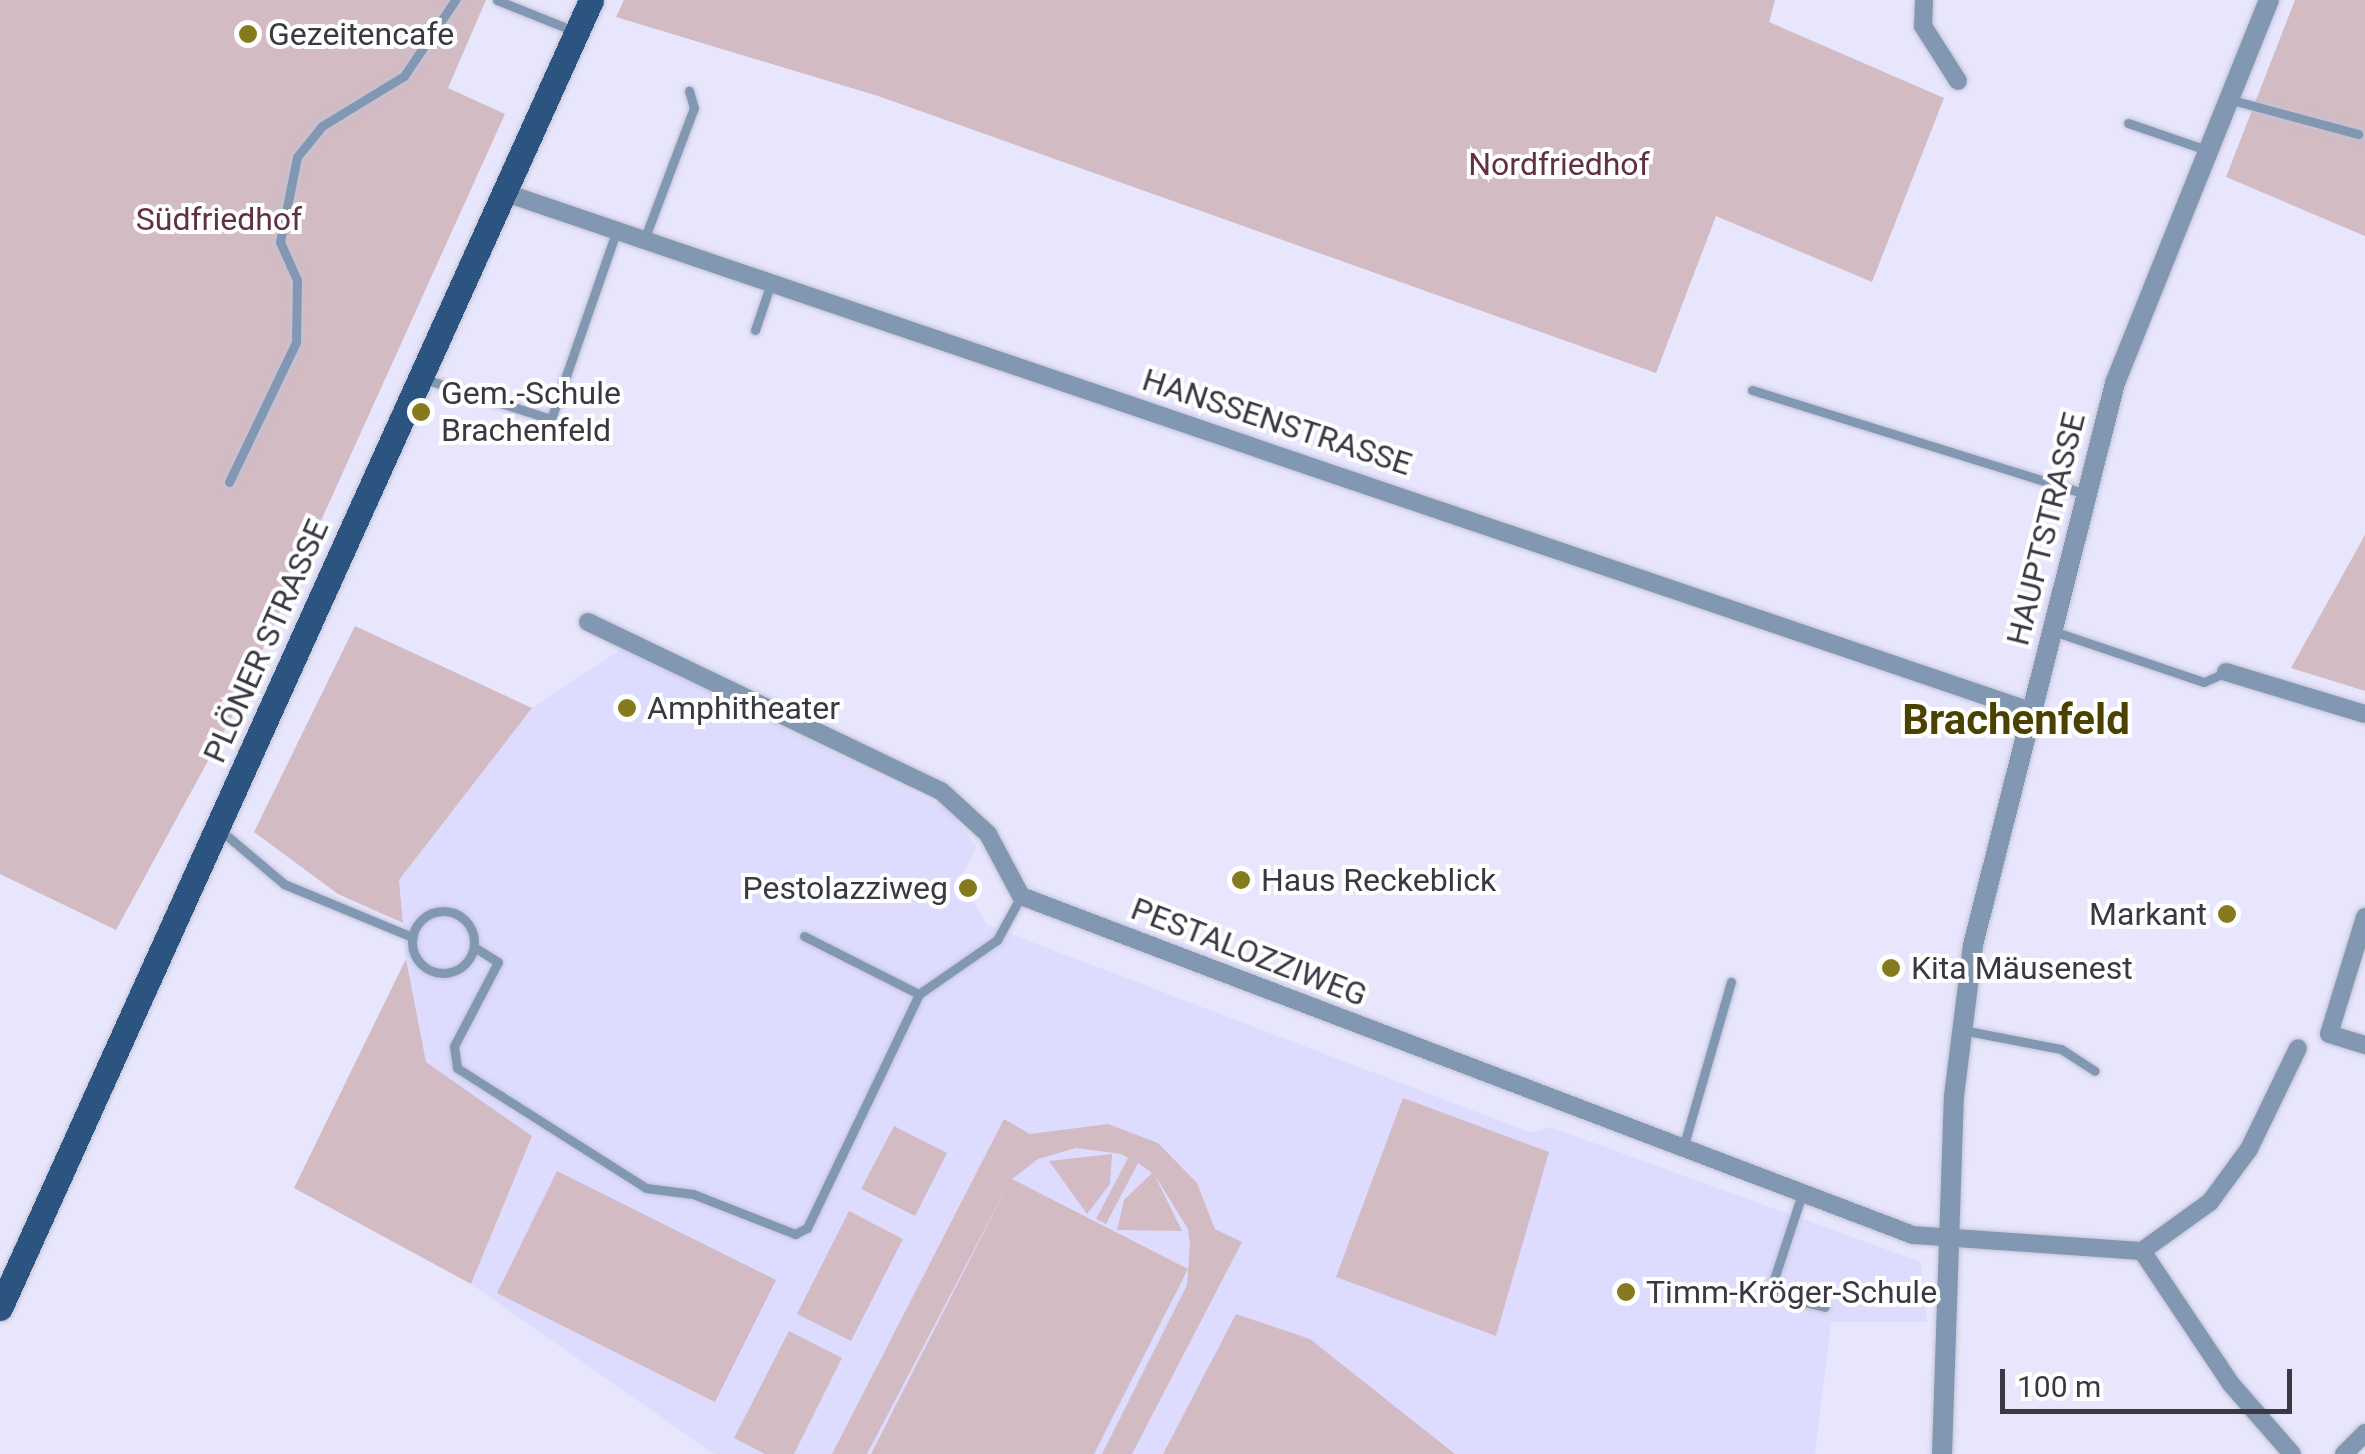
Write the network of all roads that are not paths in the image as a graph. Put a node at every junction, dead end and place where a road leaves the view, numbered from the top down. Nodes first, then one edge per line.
1 (455, 0) edge
2 (498, 0) edge
3 (591, 0) edge
4 (1924, 0) edge
5 (2269, 0) edge
6 (576, 32) junction
7 (1958, 81) dead end
8 (689, 91) dead end
9 (2232, 100) junction
10 (2128, 124) dead end
11 (2358, 134) dead end
12 (2212, 152) junction
13 (503, 192) junction
14 (617, 230) junction
15 (644, 240) junction
16 (772, 284) junction
17 (754, 330) dead end
18 (420, 378) junction
19 (1752, 390) dead end
20 (229, 482) dead end
21 (2082, 493) junction
22 (588, 622) dead end
23 (2050, 630) junction
24 (2226, 672) joint
25 (2030, 712) junction
26 (2365, 714) edge
27 (217, 827) junction
28 (1022, 896) junction
29 (2365, 917) edge
30 (804, 936) dead end
31 (412, 937) junction
32 (474, 946) junction
33 (1732, 982) dead end
34 (919, 994) junction
35 (1962, 1030) junction
36 (2365, 1044) edge
37 (2298, 1048) dead end
38 (2095, 1071) dead end
39 (1683, 1148) junction
40 (1802, 1194) junction
41 (1952, 1234) junction
42 (2142, 1251) junction
43 (1825, 1307) dead end
44 (0, 1308) edge
45 (2365, 1433) edge
46 (1942, 1454) edge
47 (2292, 1454) edge
48 (2344, 1454) edge

1 - 20 lane
2 - 6 lane
3 - 6 main road, PLÖNER STRASSE
4 - 7 street
5 - 9 street, HAUPTSTRASSE
6 - 13 main road, PLÖNER STRASSE
8 - 15 lane
9 - 11 lane
9 - 12 street, HAUPTSTRASSE
10 - 12 lane
12 - 21 street, HAUPTSTRASSE
13 - 14 street, HANSSENSTRASSE
13 - 18 main road, PLÖNER STRASSE
14 - 15 street, HANSSENSTRASSE
14 - 18 lane
15 - 16 street, HANSSENSTRASSE
16 - 17 lane
16 - 25 street, HANSSENSTRASSE
18 - 27 main road, PLÖNER STRASSE
19 - 21 lane
21 - 23 street, HAUPTSTRASSE
22 - 28 street
23 - 24 lane
23 - 25 street, HAUPTSTRASSE
24 - 26 street
25 - 35 street, HAUPTSTRASSE
27 - 31 lane
27 - 44 main road, PLÖNER STRASSE
28 - 34 lane
28 - 39 street, PESTALOZZIWEG
29 - 36 street
30 - 34 lane
31 - 32 lane
31 - 32 lane
32 - 34 lane
33 - 39 lane
35 - 38 lane
35 - 41 street, HAUPTSTRASSE
37 - 42 street
39 - 40 street, PESTALOZZIWEG
40 - 41 street, PESTALOZZIWEG
40 - 43 lane
41 - 42 street, PESTALOZZIWEG
41 - 46 street, HAUPTSTRASSE
42 - 47 street
45 - 48 street

